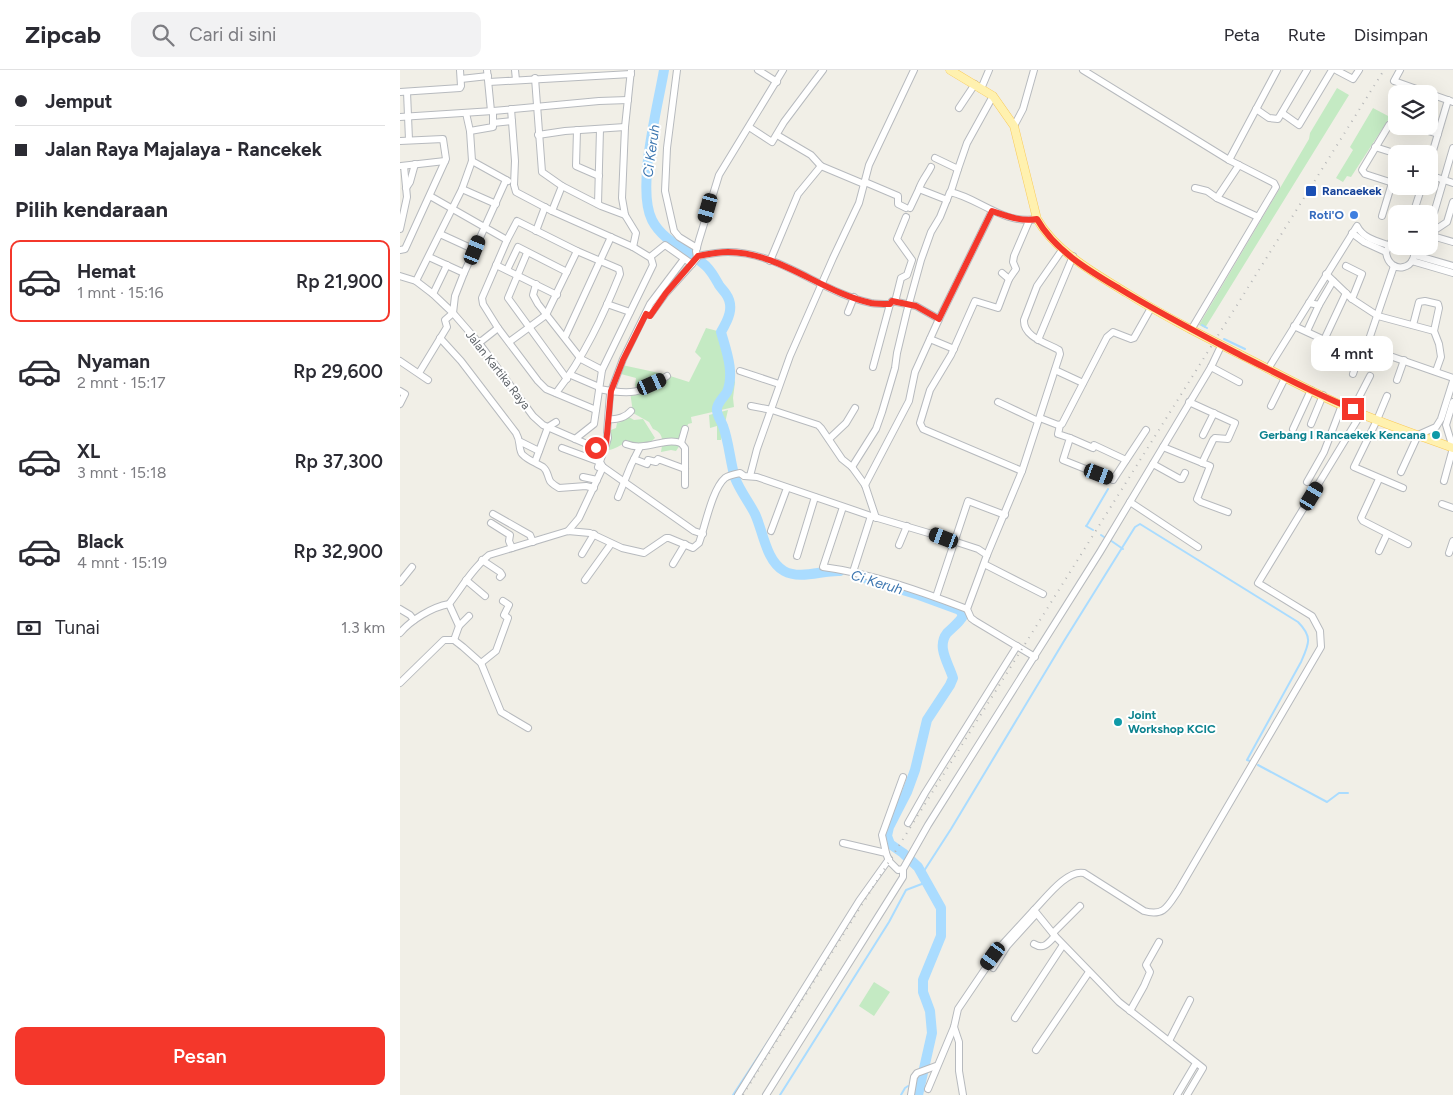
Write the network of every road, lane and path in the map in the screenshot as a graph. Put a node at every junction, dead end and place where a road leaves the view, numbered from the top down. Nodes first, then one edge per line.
1 (460, 70) edge
2 (515, 70) edge
3 (677, 70) edge
4 (758, 70) edge
5 (783, 70) edge
6 (823, 70) edge
7 (914, 70) edge
8 (950, 70) edge
9 (989, 70) edge
10 (1034, 70) edge
11 (1083, 70) edge
12 (1277, 70) edge
13 (1306, 70) edge
14 (1332, 70) edge
15 (1336, 70) edge
16 (1360, 70) edge
17 (1400, 70) edge
18 (608, 72) edge
19 (631, 72) edge
20 (582, 73) edge
21 (488, 76) edge
22 (535, 78) junction
23 (461, 79) junction
24 (516, 80) junction
25 (777, 82) junction
26 (978, 87) junction
27 (403, 92) edge
28 (993, 96) junction
29 (628, 100) junction
30 (1450, 101) edge
31 (536, 106) junction
32 (959, 108) dead end
33 (512, 109) junction
34 (1256, 110) junction
35 (492, 111) junction
36 (466, 113) junction
37 (1282, 113) junction
38 (408, 116) junction
39 (400, 117) edge
40 (512, 121) junction
41 (493, 123) junction
42 (1014, 126) junction
43 (624, 127) junction
44 (749, 127) junction
45 (1388, 128) edge
46 (600, 129) junction
47 (576, 130) junction
48 (470, 131) junction
49 (1438, 134) edge
50 (538, 135) junction
51 (777, 135) junction
52 (409, 140) junction
53 (400, 141) edge
54 (1375, 147) junction
55 (1453, 148) edge
56 (1388, 151) edge
57 (935, 158) dead end
58 (1229, 160) junction
59 (445, 161) junction
60 (472, 161) junction
61 (415, 164) junction
62 (1239, 165) junction
63 (402, 166) edge
64 (821, 166) junction
65 (931, 167) dead end
66 (958, 169) junction
67 (599, 176) junction
68 (1438, 178) edge
69 (1443, 179) junction
70 (506, 180) junction
71 (1388, 182) edge
72 (865, 183) junction
73 (1453, 183) edge
74 (514, 185) junction
75 (562, 186) junction
76 (1196, 188) dead end
77 (405, 189) junction
78 (462, 189) junction
79 (919, 189) junction
80 (951, 191) junction
81 (1390, 195) edge
82 (430, 196) junction
83 (1217, 198) junction
84 (947, 200) junction
85 (1453, 202) edge
86 (496, 204) junction
87 (598, 204) junction
88 (1436, 205) edge
89 (545, 207) junction
90 (452, 208) junction
91 (552, 211) junction
92 (992, 211) junction
93 (625, 215) junction
94 (1382, 216) dead end
95 (906, 217) dead end
96 (1258, 217) junction
97 (1037, 219) junction
98 (1029, 221) junction
99 (1447, 222) junction
100 (484, 227) junction
101 (1438, 228) edge
102 (1453, 228) edge
103 (400, 229) edge
104 (536, 231) junction
105 (440, 234) junction
106 (1438, 236) edge
107 (611, 237) junction
108 (507, 240) junction
109 (1453, 242) edge
110 (633, 247) junction
111 (697, 248) junction
112 (1387, 248) joint
113 (400, 250) edge
114 (475, 250) junction
115 (1062, 250) junction
116 (577, 251) junction
117 (526, 253) junction
118 (1073, 256) junction
119 (429, 257) junction
120 (650, 258) junction
121 (1413, 258) junction
122 (684, 259) junction
123 (771, 259) junction
124 (695, 260) junction
125 (600, 261) junction
126 (447, 265) junction
127 (496, 265) junction
128 (1346, 266) dead end
129 (1394, 266) junction
130 (1453, 266) edge
131 (507, 270) junction
132 (567, 272) junction
133 (464, 273) junction
134 (1002, 273) dead end
135 (1453, 273) edge
136 (1326, 274) junction
137 (517, 275) junction
138 (400, 276) edge
139 (1008, 279) junction
140 (416, 281) junction
141 (1333, 281) junction
142 (821, 283) junction
143 (536, 284) junction
144 (1346, 293) junction
145 (433, 294) junction
146 (557, 294) junction
147 (638, 298) junction
148 (854, 298) junction
149 (1352, 299) junction
150 (893, 303) junction
151 (1309, 303) junction
152 (607, 304) junction
153 (650, 304) junction
154 (908, 304) junction
155 (1319, 305) junction
156 (1151, 308) junction
157 (630, 312) junction
158 (848, 312) dead end
159 (453, 313) junction
160 (546, 314) junction
161 (647, 315) junction
162 (1378, 316) junction
163 (939, 319) junction
164 (1413, 325) junction
165 (1294, 326) junction
166 (498, 328) junction
167 (528, 328) junction
168 (1191, 330) junction
169 (1307, 331) junction
170 (1434, 331) junction
171 (565, 337) junction
172 (440, 338) junction
173 (930, 339) junction
174 (1038, 340) junction
175 (1324, 340) junction
176 (509, 342) junction
177 (479, 343) junction
178 (1221, 346) junction
179 (1367, 348) junction
180 (954, 349) junction
181 (1360, 356) junction
182 (580, 359) junction
183 (1404, 360) junction
184 (400, 361) edge
185 (873, 367) dead end
186 (1211, 367) junction
187 (1268, 369) junction
188 (602, 370) junction
189 (1055, 370) junction
190 (740, 371) dead end
191 (1436, 372) junction
192 (419, 373) junction
193 (1353, 374) dead end
194 (668, 376) dead end
195 (1370, 376) dead end
196 (569, 377) junction
197 (1285, 378) junction
198 (428, 380) dead end
199 (1397, 380) dead end
200 (1453, 380) edge
201 (1239, 382) dead end
202 (1083, 383) junction
203 (779, 384) junction
204 (599, 388) junction
205 (1311, 390) junction
206 (400, 392) edge
207 (614, 392) junction
208 (556, 393) junction
209 (1323, 395) junction
210 (1387, 396) dead end
211 (998, 402) dead end
212 (1189, 402) junction
213 (1453, 402) edge
214 (400, 404) edge
215 (1342, 405) junction
216 (751, 406) dead end
217 (1271, 406) dead end
218 (855, 408) dead end
219 (1353, 409) junction
220 (596, 410) junction
221 (772, 410) junction
222 (631, 411) dead end
223 (1214, 413) junction
224 (1361, 414) junction
225 (611, 419) junction
226 (1039, 419) junction
227 (1377, 420) junction
228 (556, 422) dead end
229 (1311, 424) dead end
230 (1060, 425) junction
231 (548, 427) junction
232 (1293, 428) dead end
233 (686, 429) dead end
234 (1146, 430) dead end
235 (1203, 435) dead end
236 (1418, 436) junction
237 (1070, 438) junction
238 (575, 439) junction
239 (829, 439) junction
240 (521, 442) junction
241 (682, 443) junction
242 (626, 444) dead end
243 (646, 446) junction
244 (1163, 447) junction
245 (562, 448) dead end
246 (1453, 448) edge
247 (539, 451) junction
248 (603, 452) junction
249 (634, 459) junction
250 (1126, 460) junction
251 (535, 462) junction
252 (1202, 463) junction
253 (1153, 464) junction
254 (600, 465) junction
255 (852, 467) junction
256 (685, 468) junction
257 (1022, 471) junction
258 (1401, 472) dead end
259 (1185, 473) dead end
260 (750, 476) junction
261 (583, 477) dead end
262 (1379, 478) junction
263 (595, 479) junction
264 (1444, 481) dead end
265 (625, 482) junction
266 (1307, 482) dead end
267 (865, 485) junction
268 (685, 486) dead end
269 (593, 487) junction
270 (787, 488) junction
271 (1403, 488) dead end
272 (618, 497) dead end
273 (815, 497) junction
274 (1130, 502) junction
275 (1442, 504) dead end
276 (843, 507) junction
277 (1453, 508) edge
278 (1228, 512) dead end
279 (493, 514) dead end
280 (1005, 515) junction
281 (874, 517) junction
282 (491, 523) dead end
283 (907, 526) junction
284 (568, 531) junction
285 (771, 531) dead end
286 (594, 534) junction
287 (702, 534) junction
288 (1387, 534) junction
289 (532, 539) junction
290 (1453, 541) edge
291 (955, 542) junction
292 (611, 544) junction
293 (685, 544) junction
294 (1408, 544) dead end
295 (511, 545) junction
296 (899, 545) dead end
297 (1198, 547) dead end
298 (1379, 552) dead end
299 (1448, 552) dead end
300 (582, 554) dead end
301 (987, 554) junction
302 (797, 556) dead end
303 (482, 560) junction
304 (673, 564) dead end
305 (984, 564) junction
306 (412, 567) dead end
307 (853, 572) junction
308 (500, 577) dead end
309 (466, 580) junction
310 (585, 580) dead end
311 (400, 582) edge
312 (1042, 594) dead end
313 (485, 596) dead end
314 (936, 597) junction
315 (503, 601) dead end
316 (449, 604) junction
317 (400, 609) edge
318 (967, 609) junction
319 (469, 616) dead end
320 (413, 619) junction
321 (459, 626) junction
322 (400, 633) edge
323 (454, 640) junction
324 (1017, 646) junction
325 (1035, 657) junction
326 (481, 663) junction
327 (400, 683) edge
328 (528, 728) dead end
329 (903, 777) dead end
330 (908, 823) dead end
331 (843, 843) dead end
332 (887, 856) junction
333 (904, 869) junction
334 (1080, 906) dead end
335 (1035, 912) junction
336 (1054, 935) junction
337 (1159, 942) dead end
338 (1034, 944) dead end
339 (1063, 945) junction
340 (993, 968) dead end
341 (1088, 972) junction
342 (1190, 1000) dead end
343 (1130, 1011) junction
344 (1014, 1018) dead end
345 (954, 1027) junction
346 (1169, 1042) junction
347 (1036, 1050) dead end
348 (1196, 1063) junction
349 (936, 1066) junction
350 (928, 1089) dead end
351 (738, 1095) edge
352 (766, 1095) edge
353 (911, 1095) edge
354 (963, 1095) edge
355 (1177, 1095) edge
356 (1187, 1095) edge

1 - 23 street
2 - 24 street
3 - 111 street
4 - 25 street
5 - 25 street
6 - 51 street
7 - 72 street
8 - 26 main road
9 - 26 street
10 - 42 street
11 - 58 street
12 - 34 street
13 - 37 street
14 - 37 street
15 - 16 street
17 - 30 street
18 - 19 street
18 - 20 street
19 - 29 street
20 - 22 street
21 - 23 street
21 - 24 street
21 - 35 street
22 - 24 street
22 - 31 street
23 - 27 street
25 - 44 street
26 - 28 main road
26 - 32 street
27 - 38 street
28 - 42 main road
28 - 66 street
29 - 31 street
29 - 43 street
30 - 49 street
31 - 33 street
31 - 50 street
33 - 35 street
33 - 40 street
34 - 37 street
34 - 58 street
35 - 36 street
35 - 41 street
36 - 38 street
36 - 48 street
38 - 39 street
38 - 52 street
40 - 41 street
40 - 74 street
41 - 48 street
42 - 97 main road
43 - 46 street
43 - 93 street
44 - 51 street
44 - 111 street
45 - 54 street
46 - 47 street
46 - 67 street
47 - 50 street
47 - 67 street
48 - 60 street
50 - 75 street
51 - 64 street
52 - 53 street
52 - 59 street
54 - 56 street
54 - 71 street
55 - 69 street
57 - 66 street
58 - 62 street
59 - 61 street
59 - 82 street
60 - 70 street
60 - 78 street
61 - 63 street
61 - 77 street
62 - 83 street
62 - 96 street
63 - 77 street
64 - 72 street
64 - 123 street
65 - 79 street
66 - 80 street
67 - 87 street
68 - 69 street
69 - 73 street
69 - 88 street
70 - 74 street
70 - 86 street
72 - 79 street
72 - 142 street
74 - 89 street
75 - 87 street
75 - 91 street
76 - 83 street
77 - 103 street
78 - 86 street
78 - 90 street
79 - 84 street
80 - 84 street
80 - 92 street
81 - 94 street
82 - 90 street
82 - 113 street
83 - 96 street
84 - 154 street
85 - 99 street
86 - 100 street
87 - 93 street
89 - 91 street
89 - 104 street
90 - 100 street
90 - 105 street
91 - 107 street
92 - 98 street
92 - 163 street
93 - 110 street
95 - 150 street
96 - 168 street
97 - 98 street
97 - 115 main road
98 - 139 street
99 - 101 street
99 - 102 street
100 - 108 street
100 - 114 street
104 - 108 street
104 - 116 street
105 - 114 street
105 - 119 street
106 - 109 street
107 - 110 street
107 - 125 street
108 - 127 street
110 - 120 street
111 - 124 street
112 - 129 street
112 - 136 street
114 - 133 street
115 - 118 main road
115 - 174 street
116 - 125 street
116 - 132 street
117 - 131 street
117 - 132 street
117 - 137 street
118 - 156 main road
118 - 174 street
119 - 126 street
119 - 140 street
120 - 122 street
120 - 147 street
121 - 129 street
121 - 130 street
121 - 135 street
122 - 124 street
122 - 153 street
123 - 124 street
123 - 142 street
124 - 161 street
125 - 152 street
125 - 171 street
126 - 133 street
126 - 145 street
127 - 131 street
127 - 166 street
128 - 149 street
129 - 162 street
131 - 137 street
132 - 146 street
133 - 159 street
134 - 139 street
136 - 141 street
136 - 151 street
137 - 143 street
137 - 167 street
138 - 140 street, Jalan Kartika Raya
139 - 180 street
140 - 145 street, Jalan Kartika Raya
141 - 144 street
141 - 155 street
142 - 148 street
142 - 203 street
143 - 146 street
143 - 160 street
144 - 149 street
144 - 175 street
145 - 159 street, Jalan Kartika Raya
146 - 160 street
147 - 153 street
147 - 157 street
148 - 150 street
148 - 158 street
149 - 162 street
150 - 154 street
150 - 185 street
151 - 155 street
151 - 165 street
152 - 157 street
152 - 182 street
153 - 161 street
154 - 163 street
154 - 255 street
155 - 169 street
156 - 168 main road
156 - 202 street
157 - 188 street
159 - 172 street
159 - 177 street, Jalan Kartika Raya
160 - 167 street
160 - 171 street
161 - 207 street
162 - 164 street
162 - 179 street
163 - 173 street
164 - 170 street
164 - 170 street
165 - 169 street
165 - 187 street
166 - 176 street
166 - 177 street
167 - 176 street
167 - 196 street
168 - 178 main road
169 - 175 street
170 - 191 street
171 - 182 street
172 - 192 street
172 - 240 street
173 - 180 street
173 - 267 street
174 - 189 street
175 - 181 street
176 - 208 street
177 - 231 street, Jalan Kartika Raya
178 - 186 street
178 - 187 main road
179 - 181 street
179 - 183 street
180 - 257 street
181 - 193 street
182 - 188 street
182 - 196 street
183 - 191 street
183 - 199 street
184 - 192 street
186 - 201 street
186 - 212 street
187 - 197 main road
188 - 204 street
189 - 202 street
189 - 226 street
190 - 203 street
191 - 200 street
192 - 198 street
194 - 207 street
195 - 219 street
196 - 204 street
196 - 208 street
197 - 205 main road
197 - 217 street
200 - 236 street
202 - 230 street
203 - 221 street
204 - 207 street
204 - 220 street
205 - 209 main road
205 - 232 street
206 - 214 street
207 - 225 street
208 - 220 street
209 - 215 main road
209 - 229 street
210 - 227 street
211 - 226 street
212 - 223 street
212 - 244 street
213 - 246 street
215 - 219 main road
215 - 266 street
216 - 221 street
218 - 239 street
219 - 224 main road
220 - 238 street
221 - 239 street
221 - 260 street
222 - 225 street
223 - 235 street
223 - 252 street
224 - 227 main road
224 - 335 street
225 - 248 street
226 - 230 street
226 - 257 street
227 - 236 main road
227 - 262 street
228 - 231 street
230 - 237 street
231 - 238 street, Jalan Kartika Raya
231 - 247 street
233 - 241 street
234 - 250 street
236 - 246 main road
236 - 258 street
237 - 250 street
237 - 250 street
238 - 248 street, Jalan Kartika Raya
239 - 255 street
240 - 247 street
240 - 251 street
241 - 243 street
241 - 256 street
242 - 243 street
243 - 249 street
244 - 252 street
244 - 253 street
245 - 254 street
246 - 264 street
247 - 251 street
248 - 254 street
249 - 256 street
249 - 265 street
251 - 269 street
252 - 278 street
253 - 259 street
253 - 274 street
254 - 263 street
254 - 265 street
255 - 267 street
256 - 268 street
257 - 280 street
260 - 270 street
260 - 287 street
261 - 263 street
262 - 271 street
262 - 288 street
263 - 269 street
265 - 272 street
265 - 287 street
267 - 281 street
269 - 284 street
270 - 273 street
270 - 285 street
273 - 276 street
273 - 302 street
274 - 297 street
274 - 325 street
275 - 277 street
276 - 281 street
276 - 307 street
279 - 289 street
280 - 291 street
280 - 301 street
281 - 283 street
281 - 307 street
282 - 295 street
283 - 291 street
283 - 296 street
284 - 286 street
284 - 289 street
286 - 292 street
286 - 300 street
287 - 293 street
288 - 294 street
288 - 298 street
289 - 295 street
290 - 299 street
291 - 301 street
291 - 314 street
292 - 293 street
292 - 310 street
293 - 304 street
295 - 303 street
301 - 305 street
303 - 308 street
303 - 309 street
305 - 312 street
305 - 318 street
306 - 311 street
307 - 314 street
309 - 313 street
309 - 316 street
314 - 318 street
315 - 326 street
316 - 320 street
316 - 321 street
317 - 320 street
318 - 324 street
319 - 321 street
320 - 322 street
321 - 323 street
323 - 326 street
323 - 327 street
324 - 325 street
324 - 330 street
325 - 333 street
326 - 328 street
329 - 332 street
331 - 332 street
332 - 333 street
332 - 351 street
333 - 352 street
334 - 336 street
335 - 336 street
335 - 340 street
335 - 345 street
336 - 338 street
336 - 339 street
337 - 343 street
339 - 341 street
339 - 344 street
341 - 343 street
341 - 347 street
342 - 346 street
343 - 346 street
345 - 349 street
345 - 354 street
346 - 348 street
348 - 355 street
348 - 356 street
349 - 350 street
349 - 353 street

